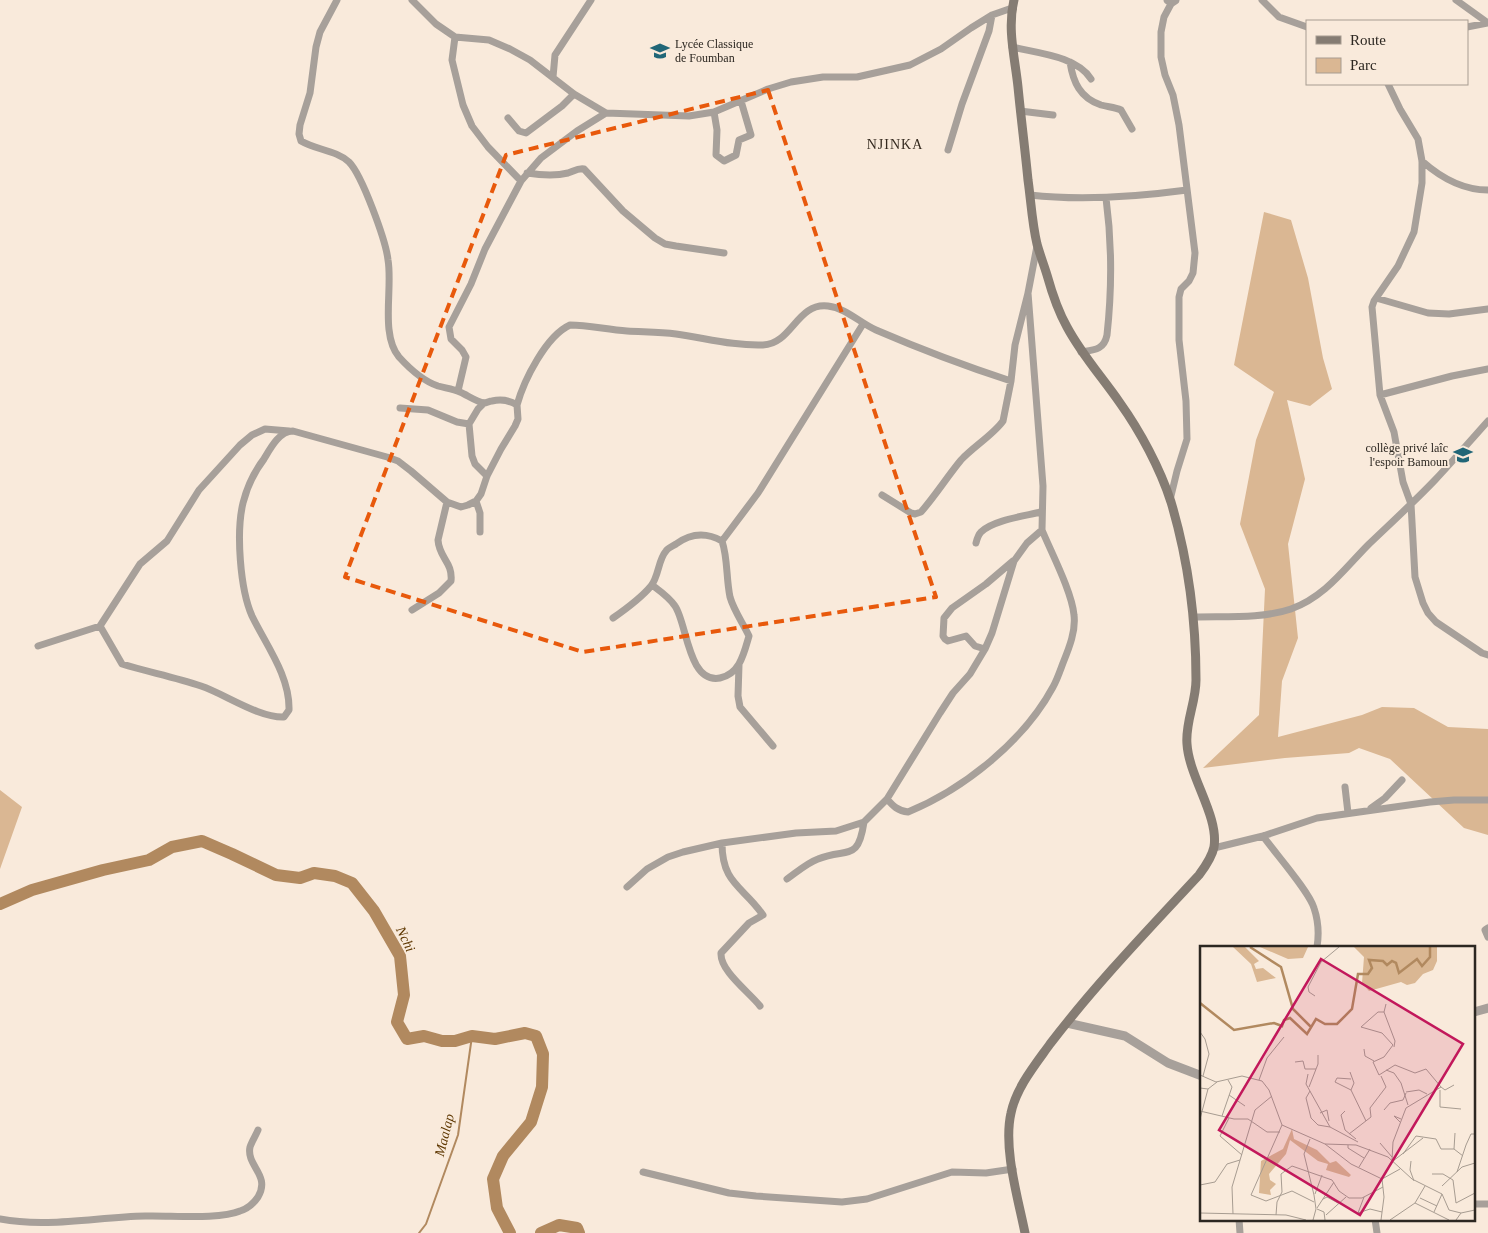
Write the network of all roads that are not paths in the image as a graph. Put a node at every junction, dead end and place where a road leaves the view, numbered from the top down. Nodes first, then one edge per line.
1 (337, 0) edge
2 (412, 0) edge
3 (592, 0) edge
4 (1262, 0) edge
5 (1456, 0) edge
6 (1172, 1) edge
7 (1013, 4) edge
8 (992, 16) junction
9 (1306, 27) edge
10 (1468, 27) edge
11 (455, 38) junction
12 (1012, 47) junction
13 (1070, 62) junction
14 (553, 77) junction
15 (1091, 79) dead end
16 (1388, 85) edge
17 (574, 94) junction
18 (741, 101) junction
19 (1020, 111) junction
20 (714, 112) junction
21 (606, 113) junction
22 (1054, 115) dead end
23 (508, 118) dead end
24 (1132, 129) dead end
25 (948, 150) dead end
26 (1422, 161) junction
27 (527, 173) junction
28 (522, 181) junction
29 (1187, 190) junction
30 (1488, 190) edge
31 (1030, 195) junction
32 (1106, 198) junction
33 (1037, 244) junction
34 (724, 253) dead end
35 (1028, 293) junction
36 (1376, 298) junction
37 (1488, 309) edge
38 (863, 324) junction
39 (1081, 352) junction
40 (1488, 369) edge
41 (1011, 380) junction
42 (458, 391) junction
43 (1380, 395) junction
44 (484, 403) junction
45 (517, 405) junction
46 (400, 408) dead end
47 (1488, 421) edge
48 (469, 424) junction
49 (289, 431) junction
50 (487, 476) junction
51 (882, 495) dead end
52 (1170, 500) junction
53 (476, 501) junction
54 (447, 502) junction
55 (1411, 504) junction
56 (1041, 512) junction
57 (1042, 530) junction
58 (480, 532) dead end
59 (722, 541) junction
60 (976, 543) dead end
61 (1014, 561) junction
62 (652, 585) junction
63 (412, 610) dead end
64 (1194, 617) junction
65 (613, 618) dead end
66 (100, 626) junction
67 (38, 646) dead end
68 (985, 649) junction
69 (1488, 655) edge
70 (740, 665) junction
71 (773, 746) dead end
72 (1402, 780) dead end
73 (1345, 787) dead end
74 (887, 799) junction
75 (1488, 800) edge
76 (1367, 811) junction
77 (1348, 813) junction
78 (864, 822) junction
79 (1263, 836) junction
80 (722, 843) junction
81 (1214, 848) junction
82 (787, 879) dead end
83 (627, 886) dead end
84 (1488, 928) edge
85 (1488, 937) edge
86 (1317, 946) edge
87 (760, 1006) dead end
88 (1066, 1023) junction
89 (1200, 1075) edge
90 (258, 1130) dead end
91 (1013, 1170) junction
92 (643, 1172) dead end
93 (0, 1218) edge
94 (1239, 1220) edge
95 (1374, 1220) edge
96 (1025, 1233) edge
97 (1240, 1233) edge
98 (1377, 1233) edge

1 - 42 street
2 - 11 street
3 - 14 street
4 - 9 street
5 - 10 street
6 - 29 street
7 - 8 street
7 - 12 main road
8 - 18 street
8 - 25 street
11 - 14 street
11 - 28 street
12 - 13 street
12 - 19 main road
13 - 15 street
13 - 24 street
14 - 17 street
16 - 26 street
17 - 21 street
17 - 23 street
18 - 20 street
18 - 20 street
19 - 22 street
19 - 31 main road
20 - 21 street
21 - 27 street
26 - 30 street
26 - 36 street
27 - 28 street
27 - 34 street
28 - 42 street
29 - 32 street
29 - 52 street
31 - 32 street
31 - 33 main road
32 - 39 street
33 - 35 street
33 - 39 main road
35 - 41 street
35 - 56 street
36 - 37 street
36 - 43 street
38 - 41 street
38 - 45 street
38 - 59 street
39 - 52 main road
40 - 43 street
41 - 51 street
42 - 44 street
43 - 55 street
44 - 45 street
44 - 48 street
45 - 50 street
46 - 48 street
47 - 55 street
48 - 50 street
49 - 54 street
49 - 66 street
49 - 66 street
50 - 53 street
52 - 64 main road
53 - 54 street
53 - 58 street
54 - 63 street
55 - 64 street
55 - 69 street
56 - 57 street
56 - 60 street
57 - 61 street
57 - 74 street
59 - 62 street
59 - 70 street
61 - 68 street
61 - 68 street
62 - 65 street
62 - 70 street
64 - 81 main road
66 - 67 street
68 - 74 street
70 - 71 street
72 - 76 street
73 - 77 street
74 - 78 street
75 - 76 street
76 - 77 street
77 - 79 street
78 - 80 street
78 - 82 street
79 - 81 street
79 - 86 street
80 - 83 street
80 - 87 street
81 - 88 main road
84 - 85 street
88 - 89 street
88 - 91 main road
90 - 93 street
91 - 92 street
91 - 96 main road
94 - 97 street
95 - 98 street

